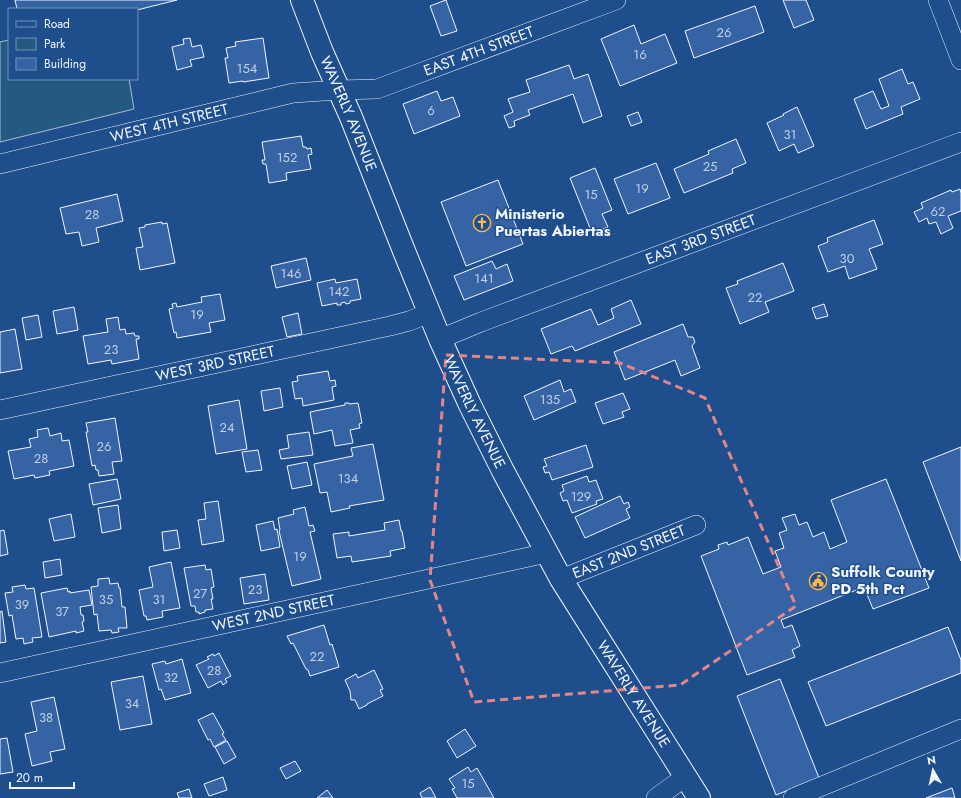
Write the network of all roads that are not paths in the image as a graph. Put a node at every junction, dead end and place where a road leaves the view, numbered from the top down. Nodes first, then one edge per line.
1 (302, 0) edge
2 (616, 0) edge
3 (938, 0) edge
4 (961, 60) edge
5 (339, 90) junction
6 (961, 142) edge
7 (0, 164) edge
8 (430, 313) junction
9 (440, 339) junction
10 (0, 410) edge
11 (696, 525) dead end
12 (547, 553) junction
13 (561, 579) junction
14 (0, 673) edge
15 (961, 729) edge
16 (686, 777) junction
17 (656, 798) edge
18 (699, 798) edge
19 (793, 798) edge

1 - 5 main road, WAVERLY AVENUE
2 - 5 street, EAST 4TH STREET
3 - 4 street
5 - 7 street, WEST 4TH STREET
5 - 8 main road, WAVERLY AVENUE
6 - 9 street, EAST 3RD STREET
8 - 9 main road, WAVERLY AVENUE
8 - 10 street, WEST 3RD STREET
9 - 12 main road, WAVERLY AVENUE
11 - 13 street, EAST 2ND STREET
12 - 13 main road, WAVERLY AVENUE
12 - 14 street, WEST 2ND STREET
13 - 16 main road, WAVERLY AVENUE
15 - 19 street
16 - 17 street
16 - 18 main road, WAVERLY AVENUE

